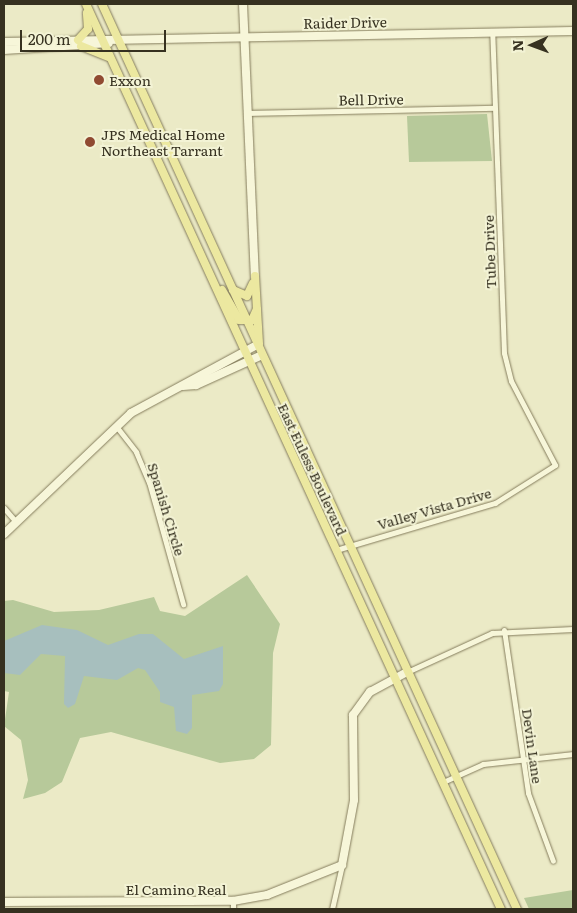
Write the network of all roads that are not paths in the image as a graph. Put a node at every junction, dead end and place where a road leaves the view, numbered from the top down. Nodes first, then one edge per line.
1 (86, 4) edge
2 (102, 4) edge
3 (243, 4) edge
4 (492, 30) junction
5 (573, 31) edge
6 (244, 36) junction
7 (118, 40) junction
8 (4, 42) edge
9 (104, 42) junction
10 (79, 43) junction
11 (44, 44) junction
12 (4, 50) edge
13 (112, 60) junction
14 (494, 108) junction
15 (248, 114) junction
16 (185, 186) junction
17 (172, 192) junction
18 (208, 270) junction
19 (255, 276) junction
20 (232, 289) junction
21 (257, 309) junction
22 (247, 322) junction
23 (259, 350) junction
24 (245, 351) junction
25 (249, 360) junction
26 (182, 386) junction
27 (116, 426) junction
28 (555, 461) joint
29 (4, 508) edge
30 (16, 522) junction
31 (4, 534) edge
32 (349, 544) junction
33 (336, 550) junction
34 (184, 604) dead end
35 (573, 629) edge
36 (504, 630) junction
37 (407, 672) junction
38 (395, 678) junction
39 (573, 754) edge
40 (523, 760) junction
41 (456, 776) junction
42 (443, 782) junction
43 (553, 861) dead end
44 (342, 865) junction
45 (4, 902) edge
46 (233, 905) edge
47 (332, 909) edge
48 (501, 909) edge
49 (517, 909) edge

1 - 9 main road, East Euless Boulevard
1 - 10 main road
2 - 7 main road, East Euless Boulevard
3 - 6 street
4 - 5 street, Raider Drive
4 - 6 street, Raider Drive
4 - 14 street, Tube Drive
6 - 7 street, Raider Drive
6 - 15 street
7 - 9 street, Raider Drive
7 - 16 main road, East Euless Boulevard
8 - 11 street, Raider Drive
9 - 10 street, Raider Drive
9 - 13 main road, East Euless Boulevard
10 - 11 street, Raider Drive
10 - 13 main road
11 - 12 street, Raider Drive
13 - 17 main road, East Euless Boulevard
14 - 15 street, Bell Drive
14 - 28 street, Tube Drive
15 - 19 street
16 - 17 main road
16 - 20 main road, East Euless Boulevard
17 - 18 main road, East Euless Boulevard
18 - 22 main road
18 - 24 main road, East Euless Boulevard
19 - 20 main road
19 - 21 main road
20 - 22 main road, East Euless Boulevard
21 - 22 main road
21 - 23 main road
22 - 23 main road, East Euless Boulevard
23 - 24 street
23 - 25 street
23 - 32 main road, East Euless Boulevard
24 - 25 main road, East Euless Boulevard
24 - 26 street
25 - 26 street
25 - 33 main road, East Euless Boulevard
26 - 27 street
27 - 30 street
27 - 34 street, Spanish Circle
28 - 32 street, Valley Vista Drive
29 - 30 street
30 - 31 street
32 - 33 street, Valley Vista Drive
32 - 37 main road, East Euless Boulevard
33 - 38 main road, East Euless Boulevard
35 - 36 street
36 - 37 street
36 - 40 street, Devin Lane
37 - 38 street
37 - 41 main road, East Euless Boulevard
38 - 42 main road, East Euless Boulevard
38 - 44 street
39 - 40 street
40 - 41 street
40 - 43 street, Devin Lane
41 - 42 street
41 - 49 main road, East Euless Boulevard
42 - 48 main road, East Euless Boulevard
44 - 46 street, El Camino Real
44 - 47 street
45 - 46 street, El Camino Real

